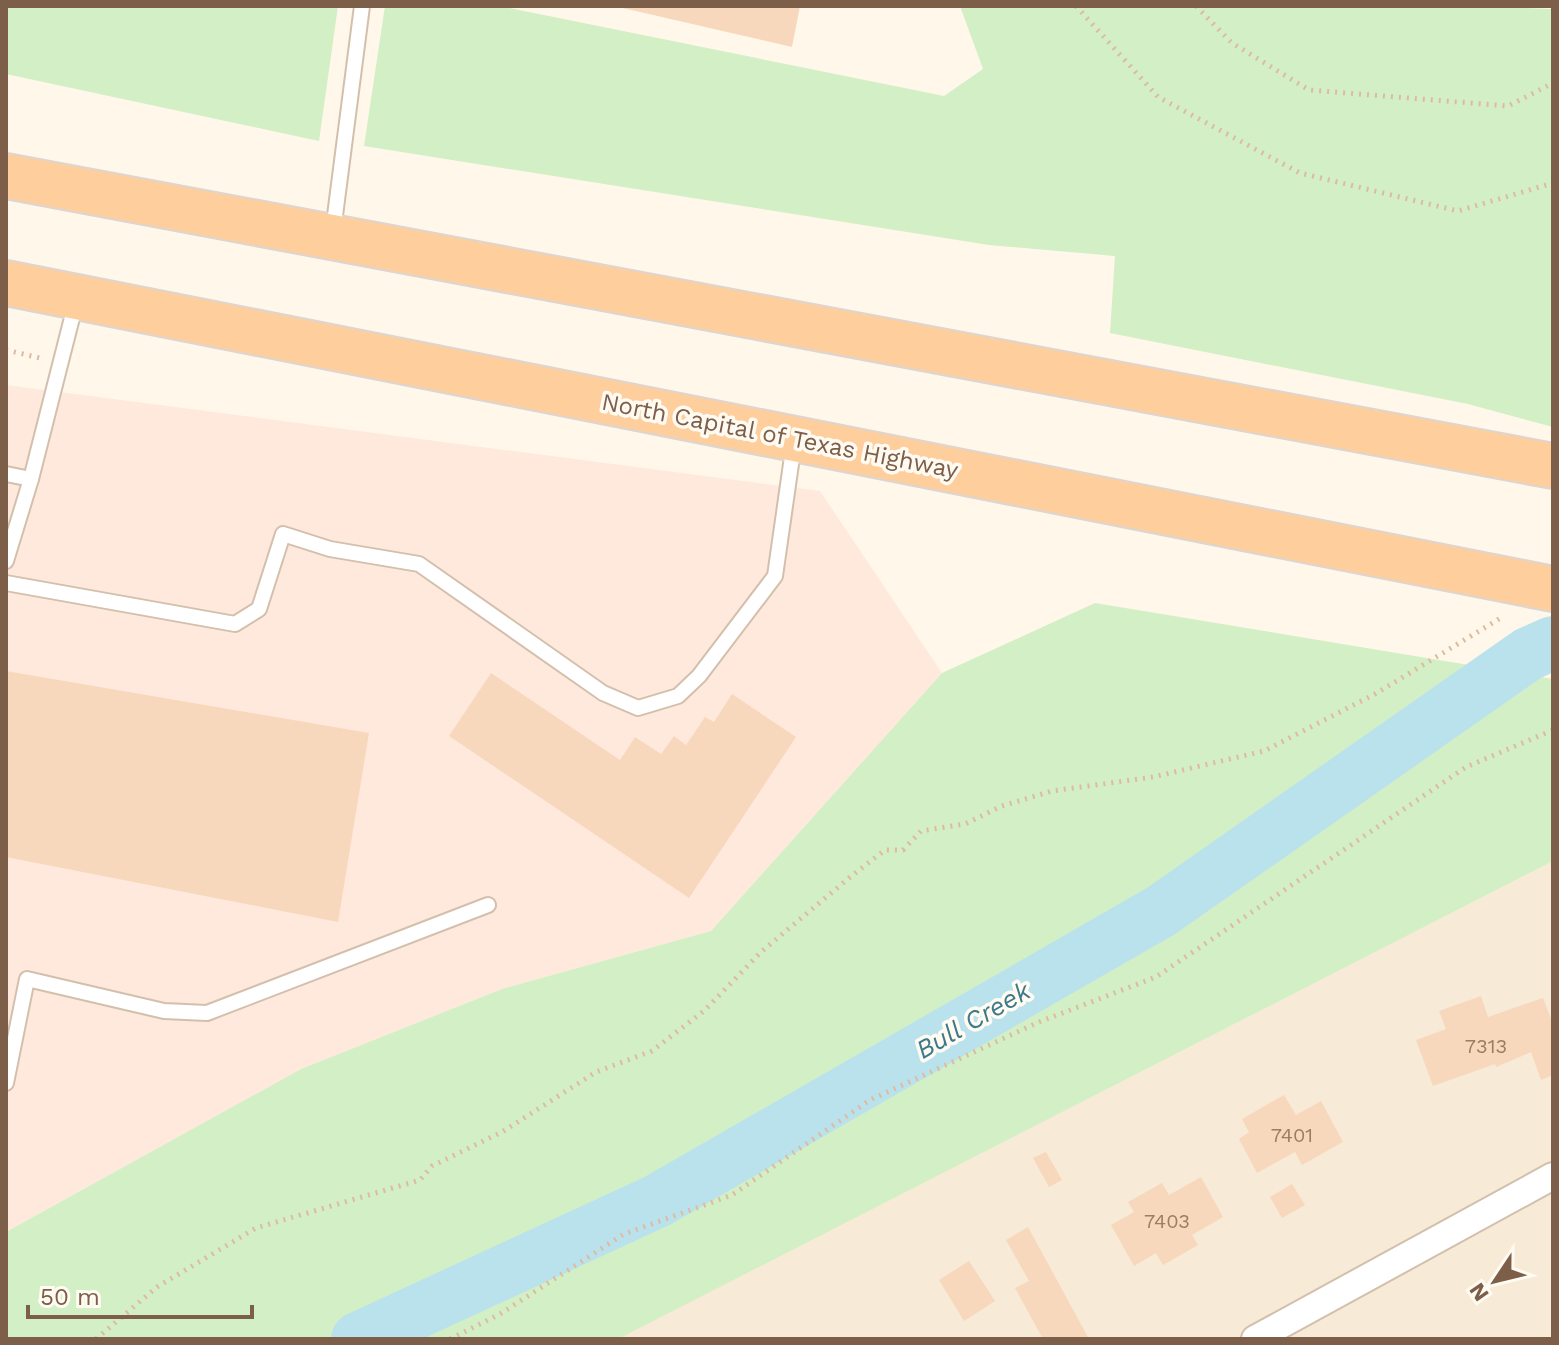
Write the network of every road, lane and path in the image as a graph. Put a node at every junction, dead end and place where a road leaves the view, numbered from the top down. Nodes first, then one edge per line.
1 (362, 6) edge
2 (1076, 6) edge
3 (1196, 6) edge
4 (1553, 83) edge
5 (6, 176) edge
6 (1553, 183) edge
7 (332, 239) junction
8 (6, 283) edge
9 (77, 296) junction
10 (6, 350) edge
11 (60, 363) junction
12 (794, 438) junction
13 (1553, 466) edge
14 (6, 474) edge
15 (31, 479) junction
16 (6, 561) edge
17 (6, 583) edge
18 (1553, 589) edge
19 (1497, 596) junction
20 (1553, 730) edge
21 (488, 905) dead end
22 (6, 1083) edge
23 (1553, 1176) edge
24 (96, 1339) edge
25 (450, 1339) edge
26 (1255, 1339) edge

1 - 7 lane
2 - 6 path
3 - 4 path
5 - 7 highway
7 - 13 highway
8 - 9 highway, North Capital of Texas Highway
9 - 11 lane
9 - 12 highway, North Capital of Texas Highway
10 - 11 path
11 - 15 lane
12 - 17 lane
12 - 19 highway, North Capital of Texas Highway
14 - 15 lane
15 - 16 lane
18 - 19 highway, North Capital of Texas Highway
19 - 24 path
20 - 25 path
21 - 22 lane
23 - 26 street

